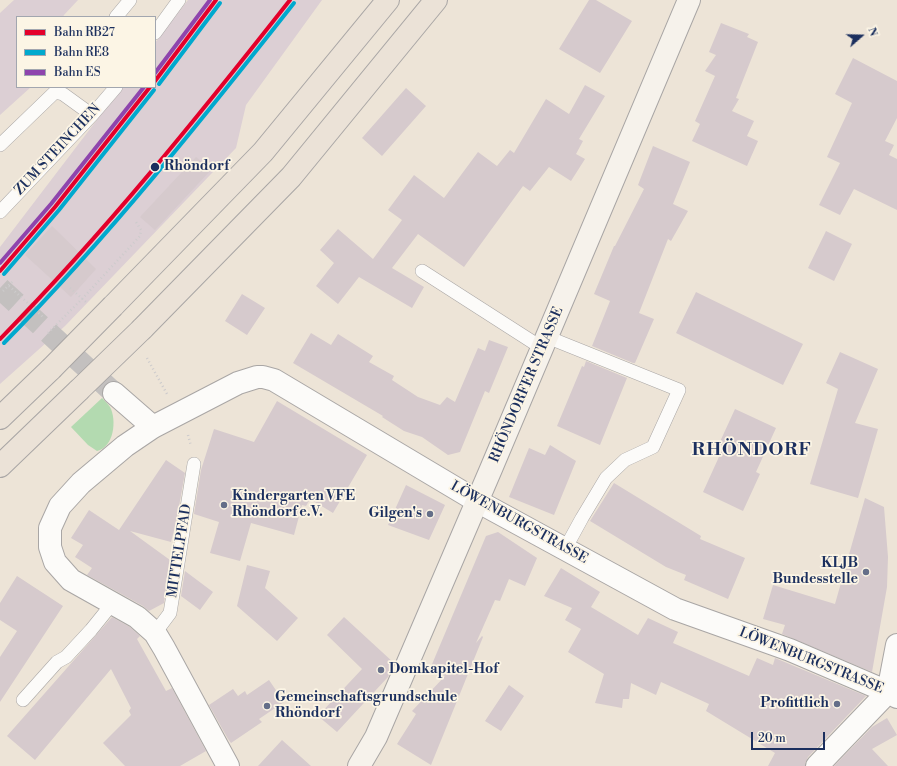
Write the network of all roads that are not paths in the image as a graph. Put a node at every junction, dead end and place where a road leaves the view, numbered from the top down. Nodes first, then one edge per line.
1 (130, 0) edge
2 (178, 0) edge
3 (388, 0) edge
4 (436, 0) edge
5 (689, 0) edge
6 (117, 16) edge
7 (156, 31) edge
8 (115, 88) edge
9 (57, 89) edge
10 (92, 115) junction
11 (0, 145) edge
12 (0, 212) edge
13 (422, 271) dead end
14 (545, 342) junction
15 (114, 393) tunnel mouth
16 (0, 418) edge
17 (153, 427) junction
18 (194, 464) dead end
19 (0, 466) edge
20 (477, 501) junction
21 (565, 549) junction
22 (112, 604) junction
23 (155, 633) junction
24 (897, 645) edge
25 (893, 694) edge
26 (23, 700) dead end
27 (228, 766) edge
28 (359, 766) edge
29 (817, 766) edge

1 - 6 lane
2 - 7 lane
3 - 16 highway, bridge
4 - 19 highway, bridge
5 - 14 main road, RHÖNDORFER STRASSE
8 - 10 lane, ZUM STEINCHEN
9 - 10 lane
9 - 11 lane
10 - 12 lane, ZUM STEINCHEN
13 - 14 lane
14 - 20 main road, RHÖNDORFER STRASSE
14 - 21 lane
15 - 17 street
17 - 20 street, LÖWENBURGSTRASSE
17 - 22 street, LÖWENBURGSTRASSE
18 - 23 lane, MITTELPFAD
20 - 21 street, LÖWENBURGSTRASSE
20 - 28 main road, RHÖNDORFER STRASSE
21 - 25 street, LÖWENBURGSTRASSE
22 - 23 street
22 - 26 lane
23 - 27 street
24 - 25 street
25 - 29 street

